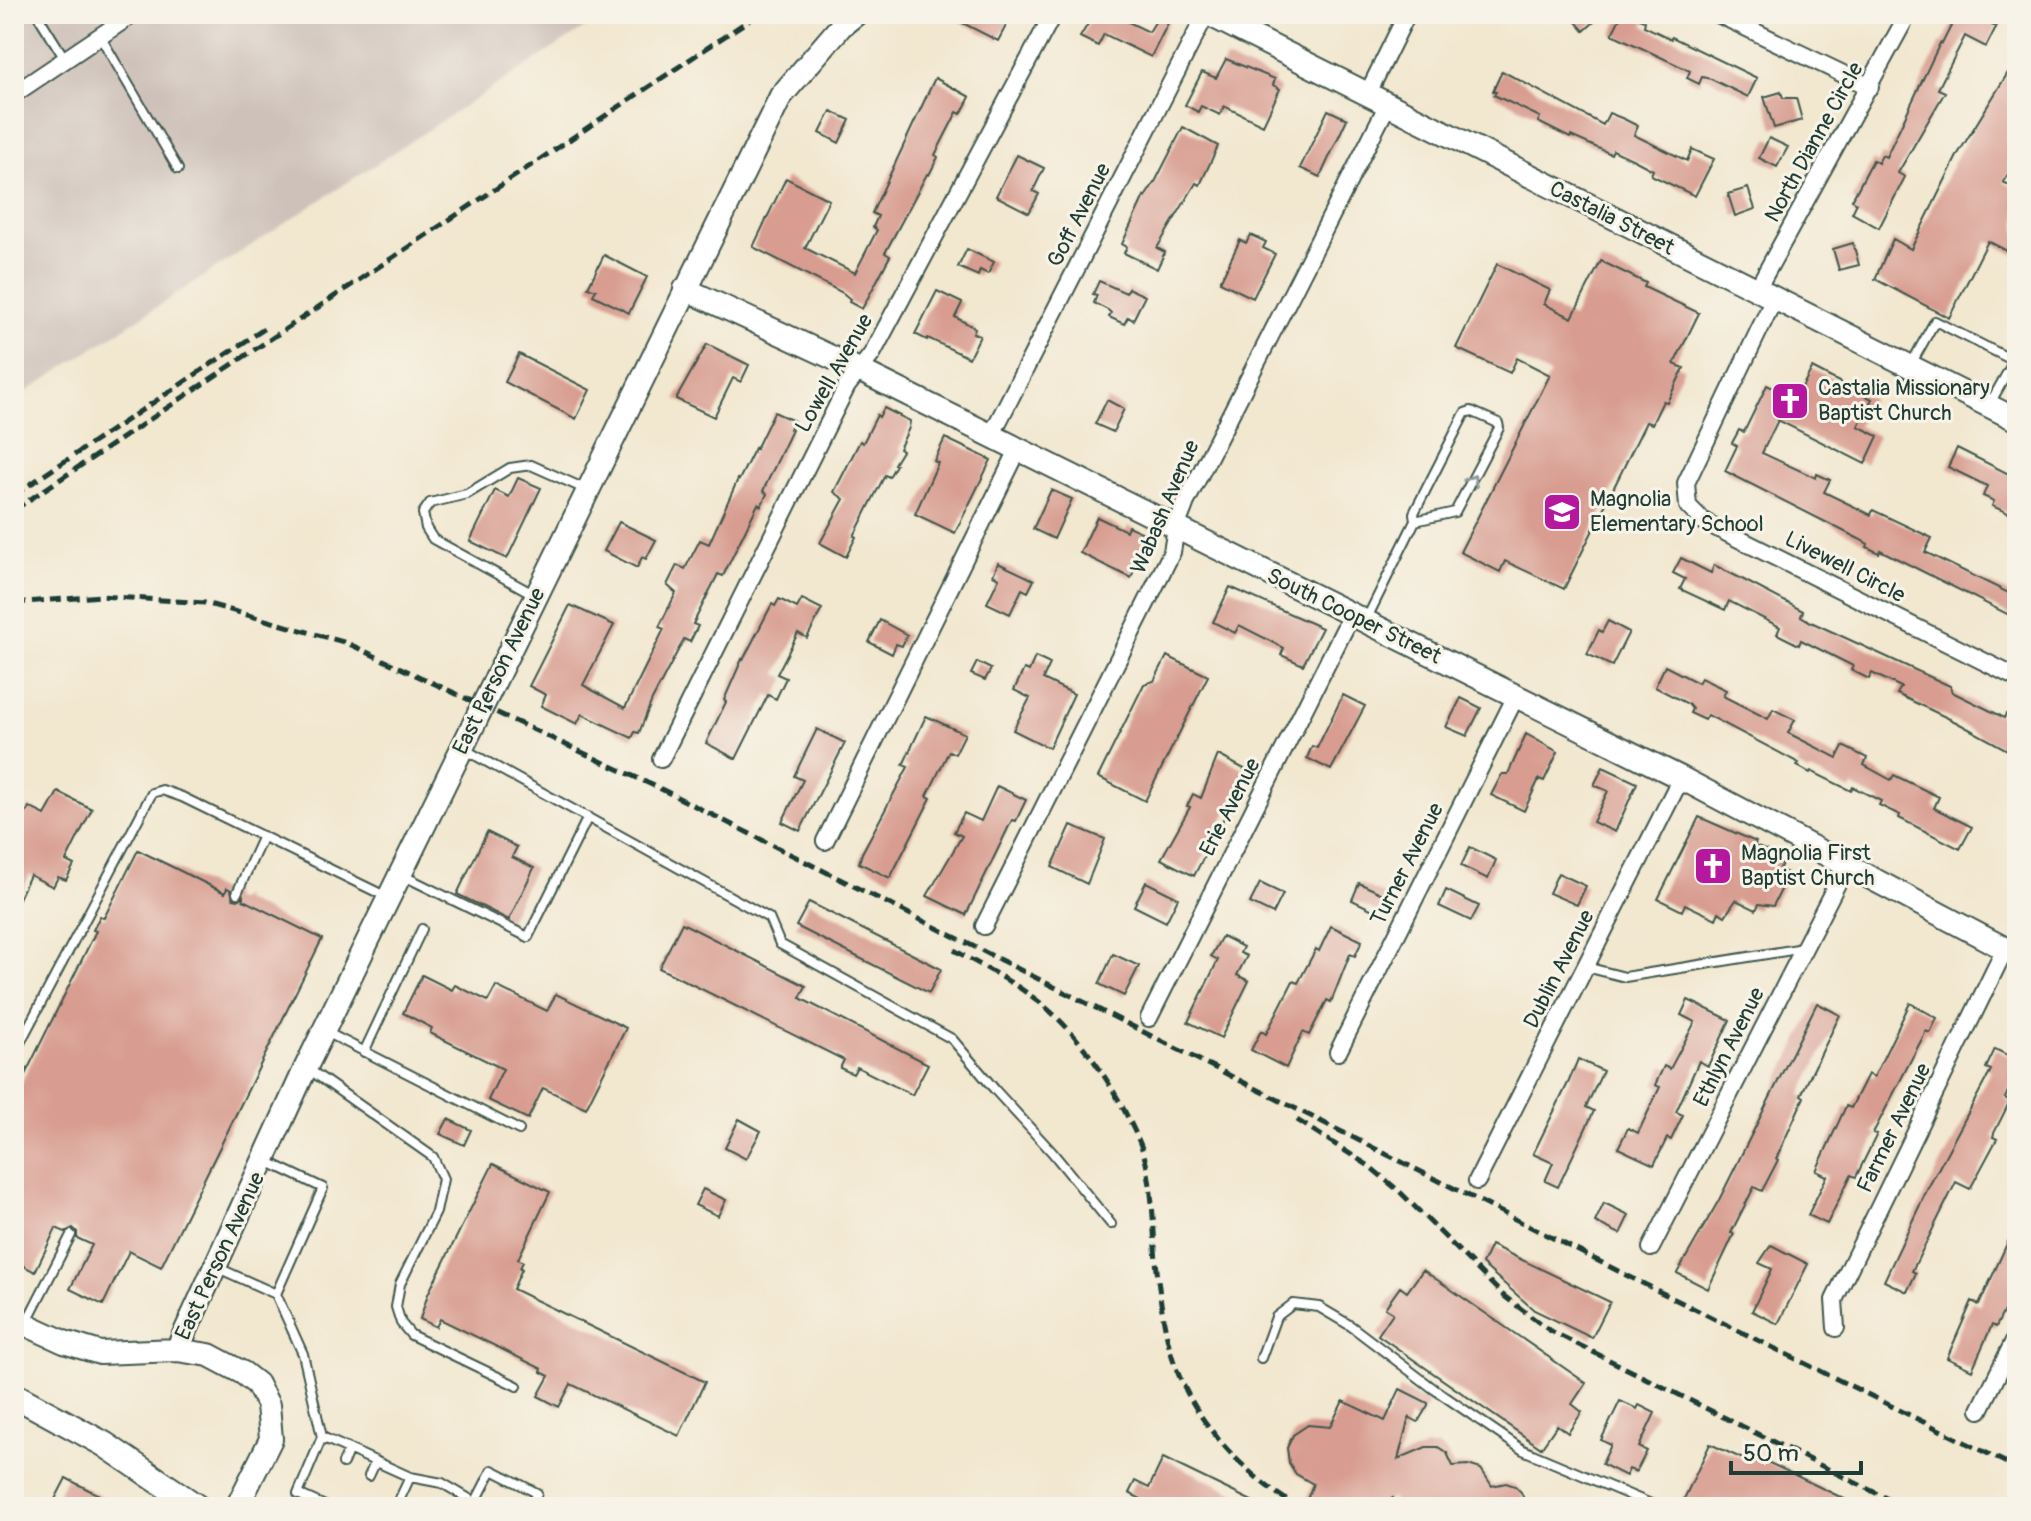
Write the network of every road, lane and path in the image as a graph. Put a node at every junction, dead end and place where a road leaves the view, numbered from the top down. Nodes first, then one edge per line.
1 (37, 14) edge
2 (133, 14) edge
3 (856, 14) edge
4 (1053, 14) edge
5 (1207, 14) edge
6 (1407, 14) edge
7 (1718, 14) edge
8 (1908, 14) edge
9 (100, 36) junction
10 (66, 60) junction
11 (1870, 87) junction
12 (14, 94) edge
13 (1367, 95) junction
14 (1387, 106) junction
15 (178, 169) dead end
16 (685, 289) junction
17 (1765, 295) junction
18 (1909, 367) junction
19 (859, 370) junction
20 (1988, 406) junction
21 (2017, 420) edge
22 (991, 436) junction
23 (1018, 450) junction
24 (587, 490) junction
25 (1415, 521) junction
26 (1176, 528) junction
27 (535, 596) junction
28 (1358, 619) junction
29 (2017, 678) edge
30 (1516, 696) junction
31 (461, 748) junction
32 (661, 759) dead end
33 (1681, 778) junction
34 (588, 817) junction
35 (263, 836) junction
36 (825, 841) dead end
37 (1846, 866) junction
38 (400, 875) junction
39 (237, 893) dead end
40 (389, 898) junction
41 (984, 926) dead end
42 (422, 929) dead end
43 (1804, 948) junction
44 (2011, 952) edge
45 (1585, 967) junction
46 (1149, 1018) dead end
47 (324, 1031) junction
48 (364, 1052) junction
49 (1338, 1052) dead end
50 (14, 1054) edge
51 (306, 1067) junction
52 (519, 1130) dead end
53 (264, 1160) junction
54 (1477, 1181) dead end
55 (1111, 1224) dead end
56 (71, 1235) dead end
57 (1651, 1248) dead end
58 (216, 1267) junction
59 (276, 1294) junction
60 (20, 1321) edge
61 (1836, 1328) dead end
62 (2017, 1335) edge
63 (177, 1350) junction
64 (1261, 1358) dead end
65 (517, 1386) dead end
66 (14, 1395) edge
67 (1980, 1410) dead end
68 (322, 1437) junction
69 (349, 1449) junction
70 (376, 1461) junction
71 (343, 1463) dead end
72 (369, 1476) dead end
73 (410, 1477) junction
74 (326, 1503) edge
75 (479, 1505) edge
76 (197, 1507) edge
77 (237, 1507) edge
78 (396, 1507) edge
79 (530, 1507) edge
80 (1658, 1507) edge

1 - 10 lane
2 - 9 street
3 - 16 street, East Person Avenue
4 - 19 street, Lowell Avenue
5 - 13 street, Castalia Street
5 - 22 street, Goff Avenue
6 - 13 street
7 - 11 street
8 - 11 street, North Dianne Circle
9 - 10 street
9 - 15 lane
10 - 12 street
11 - 17 street, North Dianne Circle
13 - 14 street, Castalia Street
14 - 17 street, Castalia Street
14 - 26 street, Wabash Avenue
16 - 19 street, South Cooper Street
16 - 24 street, East Person Avenue
17 - 18 street, Castalia Street
17 - 29 street, Livewell Circle
18 - 20 street, Castalia Street
18 - 20 lane
19 - 22 street, South Cooper Street
19 - 32 street, Lowell Avenue
20 - 21 street, Castalia Street
22 - 23 street, South Cooper Street
23 - 26 street, South Cooper Street
23 - 36 street
24 - 27 street, East Person Avenue
24 - 27 lane
25 -> 25 lane
25 - 28 lane
26 - 28 street, South Cooper Street
26 - 41 street, Wabash Avenue
27 - 31 street, East Person Avenue
28 - 30 street, South Cooper Street
28 - 46 street, Erie Avenue
30 - 33 street, South Cooper Street
30 - 49 street, Turner Avenue
31 - 34 lane
31 - 38 street, East Person Avenue
33 - 37 street, South Cooper Street
33 - 45 street, Dublin Avenue
34 - 38 lane
34 - 55 lane
35 - 39 lane
35 - 40 lane
35 - 50 lane
37 - 43 street, Ethlyn Avenue
37 - 44 street, South Cooper Street
38 - 40 street, East Person Avenue
40 - 47 street, East Person Avenue
42 - 48 lane
43 - 45 lane
43 - 57 street, Ethlyn Avenue
44 - 61 street, Farmer Avenue
45 - 54 street, Dublin Avenue
47 - 48 lane
47 - 51 street, East Person Avenue
48 - 52 lane
51 - 53 street, East Person Avenue
51 - 65 lane
53 - 58 street, East Person Avenue
53 - 59 lane
56 - 60 lane
58 - 59 lane
58 - 63 street, East Person Avenue
59 - 68 lane
60 - 63 street
62 - 67 street
63 - 77 street
64 - 80 lane
66 - 76 main road
68 - 69 lane
68 - 74 lane
69 - 70 lane
69 - 71 lane
70 - 72 lane
70 - 73 lane
73 - 75 lane
73 - 78 lane
75 - 79 lane

